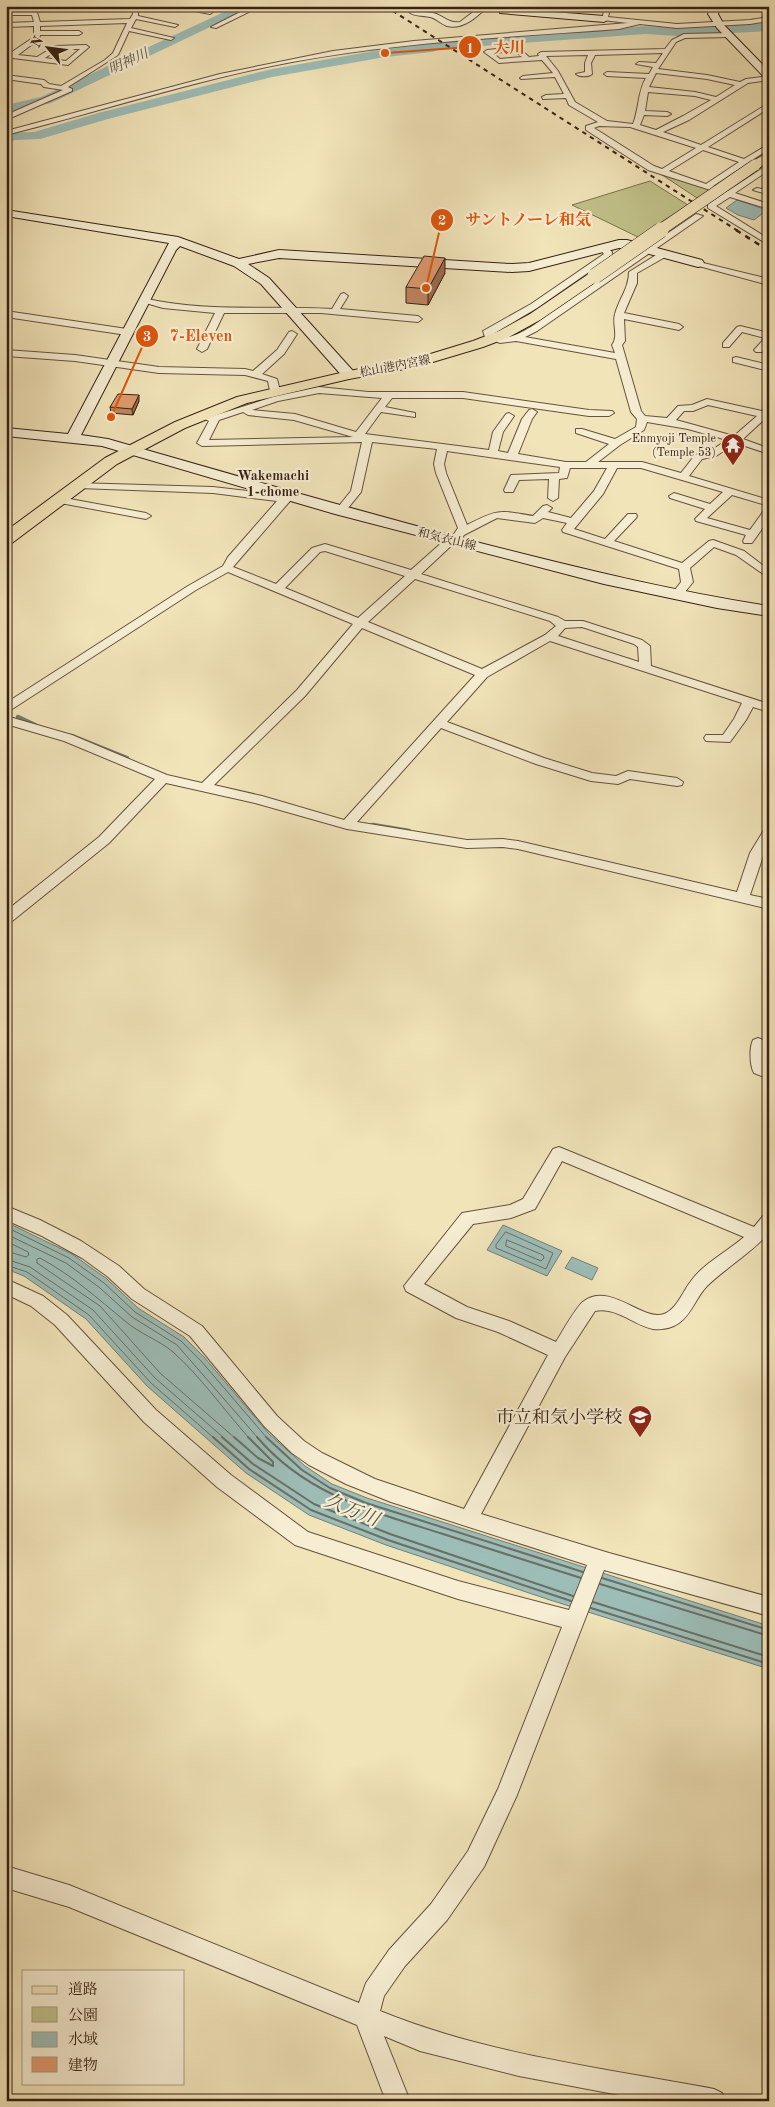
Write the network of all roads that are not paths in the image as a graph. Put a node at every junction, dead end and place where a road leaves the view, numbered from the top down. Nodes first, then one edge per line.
1 (135, 6) edge
2 (170, 6) edge
3 (258, 6) edge
4 (415, 6) edge
5 (608, 6) edge
6 (716, 6) edge
7 (491, 8) edge
8 (33, 10) edge
9 (209, 12) dead end
10 (6, 14) edge
11 (675, 17) dead end
12 (604, 19) junction
13 (545, 20) junction
14 (767, 20) edge
15 (113, 21) junction
16 (131, 22) junction
17 (638, 23) junction
18 (36, 24) junction
19 (6, 25) edge
20 (175, 25) dead end
21 (660, 25) junction
22 (214, 27) dead end
23 (535, 27) dead end
24 (166, 29) dead end
25 (723, 29) junction
26 (37, 33) junction
27 (108, 33) dead end
28 (666, 34) dead end
29 (90, 38) dead end
30 (171, 38) dead end
31 (13, 43) dead end
32 (672, 43) junction
33 (27, 44) junction
34 (61, 46) junction
35 (86, 47) junction
36 (6, 48) edge
37 (667, 51) junction
38 (592, 52) junction
39 (552, 54) junction
40 (12, 55) edge
41 (544, 58) junction
42 (39, 59) junction
43 (528, 59) junction
44 (638, 64) dead end
45 (551, 67) junction
46 (542, 68) dead end
47 (654, 71) junction
48 (579, 74) dead end
49 (607, 75) dead end
50 (557, 76) junction
51 (8, 77) dead end
52 (769, 77) edge
53 (523, 78) dead end
54 (740, 84) junction
55 (644, 88) junction
56 (65, 89) junction
57 (568, 96) junction
58 (546, 98) dead end
59 (717, 98) junction
60 (769, 105) edge
61 (641, 113) junction
62 (591, 114) junction
63 (667, 114) dead end
64 (579, 116) dead end
65 (6, 118) edge
66 (606, 124) junction
67 (636, 126) junction
68 (655, 133) junction
69 (6, 134) edge
70 (769, 146) edge
71 (701, 148) junction
72 (769, 156) edge
73 (761, 165) edge
74 (663, 172) junction
75 (708, 186) junction
76 (769, 187) edge
77 (757, 190) dead end
78 (729, 194) junction
79 (769, 207) edge
80 (6, 212) edge
81 (699, 216) dead end
82 (178, 241) junction
83 (769, 243) edge
84 (604, 249) junction
85 (649, 249) junction
86 (664, 254) junction
87 (238, 263) junction
88 (698, 263) joint
89 (769, 282) edge
90 (344, 296) dead end
91 (143, 301) junction
92 (221, 310) junction
93 (292, 310) junction
94 (334, 312) junction
95 (6, 314) edge
96 (620, 315) junction
97 (418, 319) dead end
98 (680, 327) dead end
99 (127, 332) junction
100 (292, 334) dead end
101 (769, 337) edge
102 (516, 338) junction
103 (493, 339) junction
104 (726, 345) dead end
105 (202, 349) dead end
106 (759, 350) dead end
107 (6, 353) edge
108 (620, 357) junction
109 (736, 360) dead end
110 (111, 362) junction
111 (769, 368) edge
112 (256, 374) junction
113 (349, 375) junction
114 (275, 391) junction
115 (389, 395) junction
116 (380, 409) junction
117 (235, 411) junction
118 (532, 412) dead end
119 (609, 413) dead end
120 (412, 415) dead end
121 (509, 416) dead end
122 (765, 416) edge
123 (208, 417) junction
124 (642, 419) junction
125 (670, 421) junction
126 (579, 431) dead end
127 (6, 432) edge
128 (363, 437) junction
129 (72, 439) junction
130 (735, 440) junction
131 (616, 443) junction
132 (443, 447) junction
133 (769, 449) edge
134 (129, 450) junction
135 (493, 453) junction
136 (512, 456) junction
137 (566, 465) junction
138 (588, 465) junction
139 (614, 465) junction
140 (554, 476) junction
141 (683, 477) junction
142 (79, 485) junction
143 (509, 490) dead end
144 (730, 491) junction
145 (674, 496) dead end
146 (287, 497) junction
147 (553, 498) dead end
148 (59, 500) junction
149 (769, 503) edge
150 (712, 508) junction
151 (340, 511) junction
152 (769, 511) edge
153 (146, 516) dead end
154 (632, 516) dead end
155 (574, 522) junction
156 (753, 534) junction
157 (455, 538) junction
158 (6, 539) edge
159 (608, 542) junction
160 (740, 552) junction
161 (227, 568) junction
162 (684, 568) junction
163 (413, 574) junction
164 (769, 575) edge
165 (278, 588) junction
166 (677, 595) junction
167 (769, 611) edge
168 (361, 622) junction
169 (562, 626) junction
170 (549, 638) junction
171 (645, 668) junction
172 (483, 674) junction
173 (749, 702) junction
174 (769, 708) edge
175 (6, 709) edge
176 (6, 720) edge
177 (438, 723) junction
178 (710, 738) dead end
179 (163, 778) junction
180 (676, 782) dead end
181 (205, 787) junction
182 (346, 825) junction
183 (769, 833) edge
184 (742, 898) junction
185 (769, 904) edge
186 (6, 919) edge
187 (758, 1044) dead end
188 (769, 1073) edge
189 (6, 1213) edge
190 (769, 1221) edge
191 (757, 1235) junction
192 (6, 1286) edge
193 (559, 1352) junction
194 (469, 1519) junction
195 (597, 1563) junction
196 (769, 1607) edge
197 (575, 1619) junction
198 (6, 1877) edge
199 (366, 2019) junction
200 (398, 2101) edge
201 (714, 2101) edge

1 - 16 street
2 - 9 street
3 - 22 street
4 - 7 street
5 - 12 street
6 - 25 street
7 - 13 street
8 - 10 street
8 - 18 street
11 - 21 street
12 - 13 street
12 - 17 street
13 - 23 street
14 - 25 street
15 - 16 street
15 - 18 street
15 - 27 street
16 - 20 street
16 - 24 street
16 - 30 street
16 - 56 street
17 - 21 street
17 - 69 street
18 - 19 street
18 - 26 street
21 - 25 street
25 - 28 street
25 - 32 street
25 - 52 street
26 - 33 street
26 - 34 street
29 - 35 street
31 - 33 street
32 - 37 street
32 - 39 street
33 - 40 street
34 - 35 street
34 - 42 street
35 - 42 street
36 - 40 street
37 - 38 street
37 - 47 street
38 - 39 street
38 - 48 street
39 - 41 street
40 - 42 street
41 - 43 street
41 - 45 street
43 - 43 street
44 - 47 street
45 - 46 street
45 - 50 street
47 - 49 street
47 - 54 street
47 - 55 street
50 - 53 street
50 - 57 street
51 - 56 street
52 - 54 street
54 - 59 street
55 - 59 street
55 - 61 street
56 - 65 street
57 - 58 street
57 - 62 street
59 - 68 street
60 - 71 street
61 - 63 street
61 - 67 street
62 - 64 street
62 - 66 street
66 - 67 street
66 - 74 street
67 - 68 street
68 - 71 street
70 - 73 street
71 - 73 street
71 - 74 street
72 - 73 main road, 松山港内宮線
73 - 75 street
73 - 78 street
73 - 103 main road, 松山港内宮線, bridge
74 - 75 street
75 - 78 street
76 - 77 street
78 - 79 street
78 - 83 street
80 - 82 street
81 - 85 street
82 - 87 street
82 - 91 street
84 - 85 street
84 - 87 street
84 - 103 street
85 - 86 street
85 - 102 street
86 - 88 street
86 - 96 street
87 - 93 street
88 - 89 street
90 - 94 street
91 - 92 street
91 - 99 street
92 - 93 street
92 - 105 street
93 - 94 street
93 - 113 street
94 - 97 street
95 - 99 street
96 - 98 street
96 - 108 street
99 - 110 street
100 - 112 street
101 - 104 street
101 - 106 street
102 - 103 street
102 - 108 street
103 - 113 main road, 松山港内宮線
107 - 110 street
108 - 124 street
109 - 111 street
110 - 112 street
110 - 129 street
112 - 114 street
113 - 114 main road, 松山港内宮線
114 - 123 main road, 松山港内宮線
115 - 116 street
115 - 117 street
115 - 119 street
116 - 120 street
116 - 128 street
117 - 123 street
117 - 128 street
118 - 136 street
121 - 135 street
122 - 125 street
122 - 130 street
123 - 128 street
123 - 134 main road, 松山港内宮線
124 - 125 street
124 - 131 street
125 - 130 street
126 - 131 street
127 - 129 street, 和気衣山線
128 - 132 street
128 - 151 street
129 - 134 street, 和気衣山線
130 - 133 street
130 - 141 street
131 - 138 street
132 - 135 street
132 - 157 street
134 - 142 main road, 松山港内宮線
134 - 146 street, 和気衣山線
135 - 136 street
136 - 137 street
137 - 138 street
137 - 140 street
138 - 139 street
139 - 141 street
139 - 155 street
140 - 143 street
140 - 147 street
141 - 144 street
142 - 146 street
142 - 148 main road, 松山港内宮線
144 - 149 street
144 - 150 street
145 - 150 street
146 - 151 street, 和気衣山線
146 - 161 street
148 - 153 street
148 - 158 main road, 松山港内宮線
150 - 156 street
151 - 157 street, 和気衣山線
152 - 156 street
154 - 159 street
155 - 157 street
155 - 159 street
156 - 160 street
157 - 163 street
157 - 166 street, 和気衣山線
159 - 162 street
160 - 162 street
160 - 164 street
161 - 165 street
161 - 175 street
162 - 166 street
163 - 165 street
163 - 168 street
163 - 169 street
165 - 168 street
166 - 167 street, 和気衣山線
168 - 172 street
168 - 181 street
169 - 170 street
169 - 171 street
170 - 171 street
170 - 172 street
171 - 173 street
172 - 177 street
173 - 174 street
173 - 178 street
176 - 179 street
177 - 180 street
177 - 182 street
179 - 181 street
179 - 186 street
181 - 182 street
182 - 184 street
183 - 184 street
184 - 185 street
187 - 188 street
189 - 194 street
190 - 191 street
191 - 193 street
191 - 193 street
192 - 197 street
193 - 194 street
194 - 195 street
195 - 196 street
195 - 197 street
197 - 199 street
198 - 199 street
199 - 200 street
199 - 201 street

